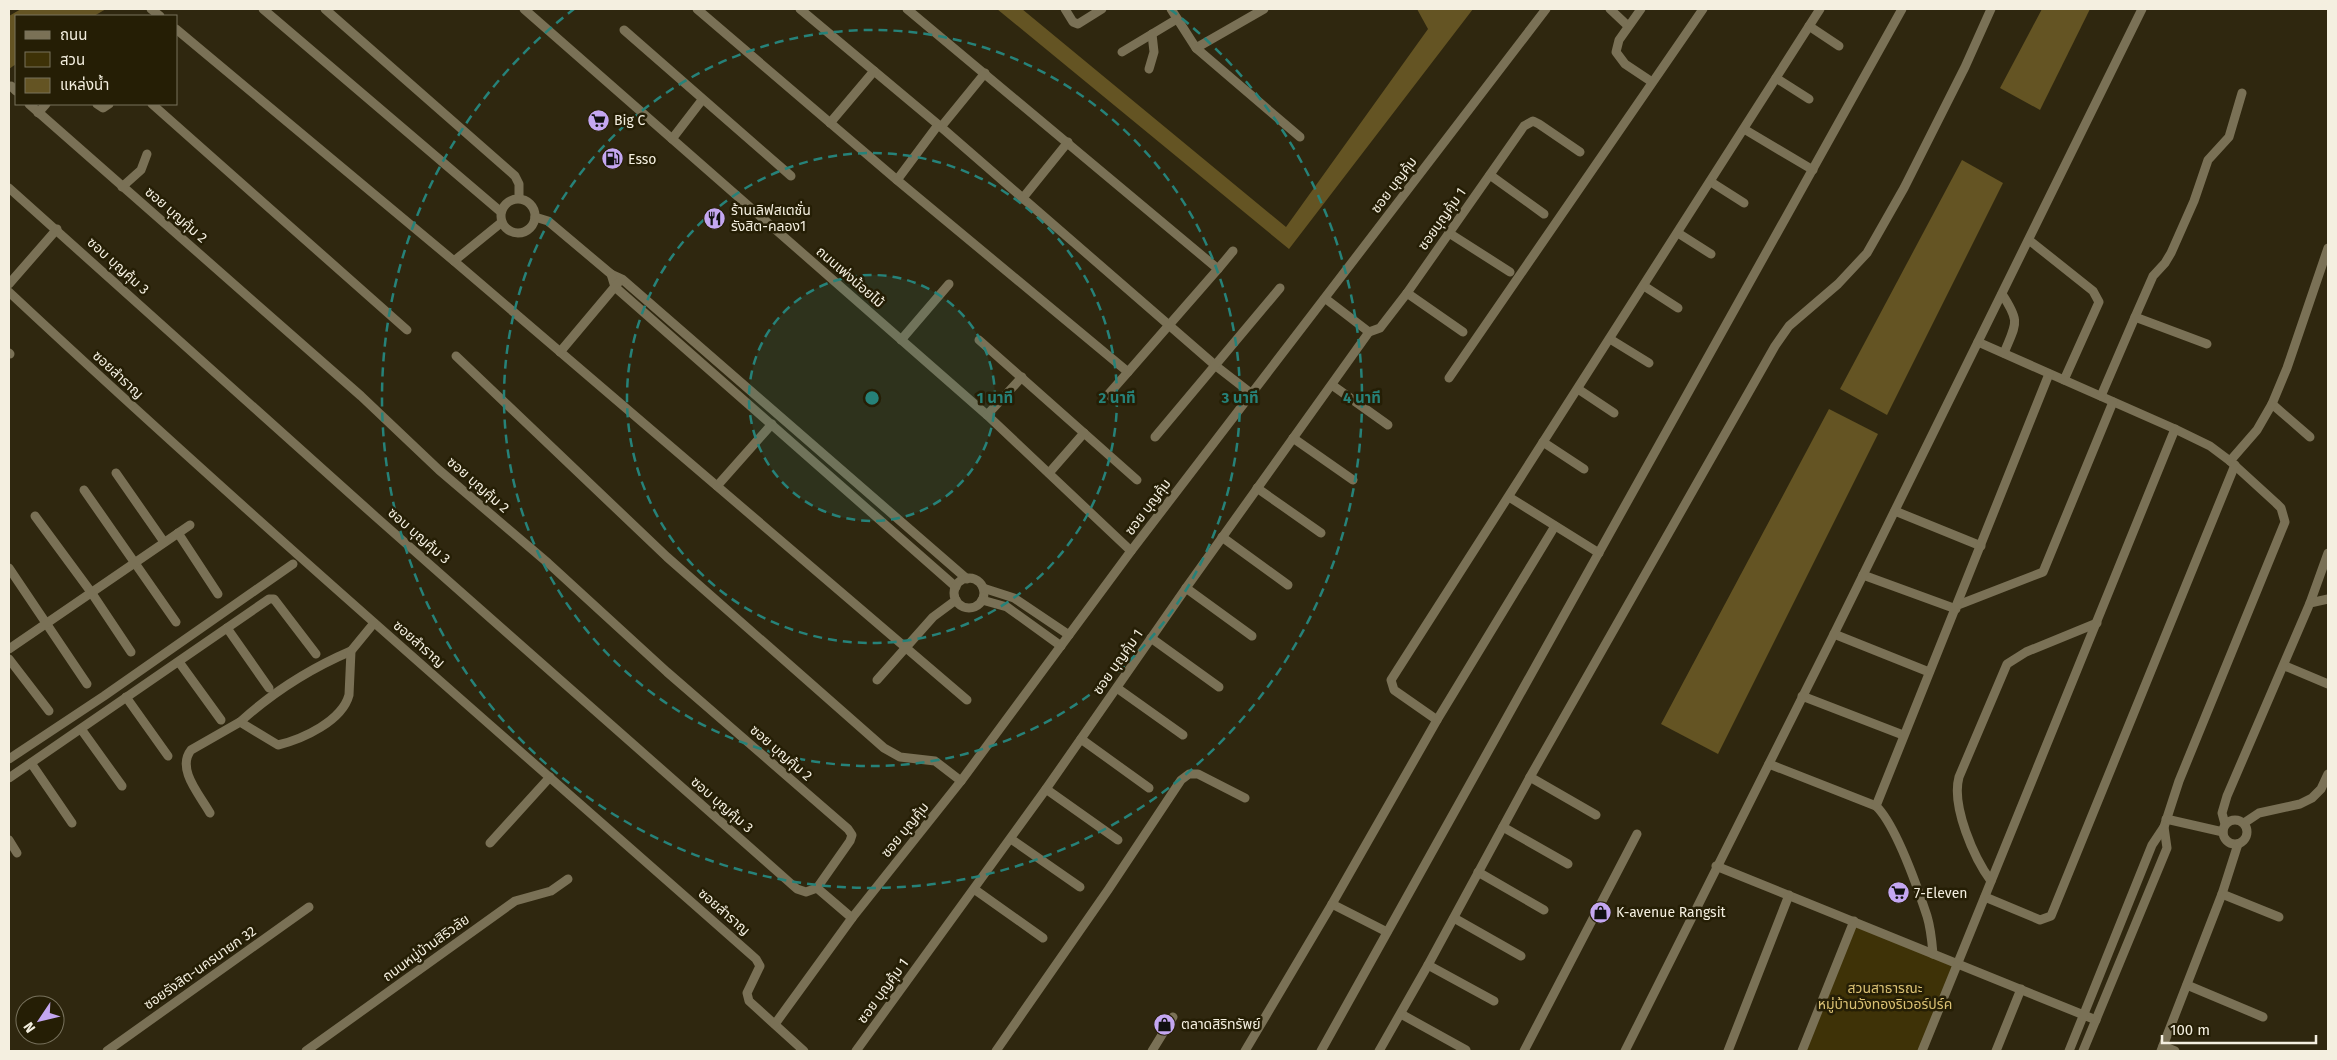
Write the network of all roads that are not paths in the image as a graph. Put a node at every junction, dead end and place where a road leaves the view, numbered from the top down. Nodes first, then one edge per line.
1 (263, 9) edge
2 (325, 9) edge
3 (524, 9) edge
4 (697, 9) edge
5 (800, 9) edge
6 (908, 9) edge
7 (1065, 9) edge
8 (1102, 9) edge
9 (1171, 9) edge
10 (1264, 9) edge
11 (1546, 9) edge
12 (1610, 9) edge
13 (1641, 9) edge
14 (1703, 9) edge
15 (1820, 9) edge
16 (1902, 9) edge
17 (1991, 9) edge
18 (2142, 9) edge
19 (1177, 19) junction
20 (1628, 26) junction
21 (1809, 26) junction
22 (624, 30) dead end
23 (178, 31) edge
24 (1152, 34) junction
25 (1839, 46) dead end
26 (1196, 48) junction
27 (1122, 52) dead end
28 (1149, 69) dead end
29 (874, 72) junction
30 (985, 73) junction
31 (1776, 78) junction
32 (1652, 82) junction
33 (2242, 93) dead end
34 (1809, 99) dead end
35 (702, 100) junction
36 (30, 105) edge
37 (45, 105) edge
38 (153, 105) edge
39 (38, 113) junction
40 (830, 123) junction
41 (940, 126) junction
42 (1744, 129) junction
43 (1300, 137) dead end
44 (672, 138) junction
45 (1068, 142) junction
46 (1580, 152) dead end
47 (147, 154) dead end
48 (1813, 170) junction
49 (1490, 175) junction
50 (790, 176) dead end
51 (896, 180) junction
52 (1711, 182) junction
53 (122, 187) junction
54 (9, 188) edge
55 (519, 198) junction
56 (1022, 199) junction
57 (1744, 202) dead end
58 (1544, 214) dead end
59 (502, 217) junction
60 (535, 217) junction
61 (57, 229) junction
62 (1449, 233) junction
63 (1678, 233) junction
64 (2029, 240) junction
65 (2328, 248) edge
66 (1233, 252) dead end
67 (1711, 254) dead end
68 (454, 261) junction
69 (1218, 269) junction
70 (1510, 272) dead end
71 (611, 274) junction
72 (622, 279) junction
73 (9, 284) edge
74 (949, 284) dead end
75 (1644, 286) junction
76 (615, 287) junction
77 (1280, 288) dead end
78 (9, 292) edge
79 (1407, 293) junction
80 (2002, 294) junction
81 (1326, 299) junction
82 (1678, 308) dead end
83 (2135, 317) junction
84 (1169, 325) junction
85 (407, 330) dead end
86 (1369, 332) junction
87 (1463, 332) dead end
88 (1610, 339) junction
89 (901, 340) junction
90 (980, 340) dead end
91 (1978, 342) junction
92 (2207, 344) dead end
93 (560, 352) junction
94 (2004, 353) junction
95 (456, 356) dead end
96 (1649, 363) dead end
97 (1216, 366) junction
98 (1128, 372) junction
99 (2049, 374) junction
100 (1022, 377) junction
101 (1450, 378) dead end
102 (2064, 380) junction
103 (1332, 385) junction
104 (1578, 390) junction
105 (1252, 394) junction
106 (2101, 396) junction
107 (1106, 397) dead end
108 (2113, 402) junction
109 (2272, 404) junction
110 (1614, 413) dead end
111 (987, 415) junction
112 (772, 424) junction
113 (1388, 425) dead end
114 (2175, 429) junction
115 (1084, 434) junction
116 (1155, 437) dead end
117 (2310, 437) dead end
118 (1294, 438) junction
119 (1543, 442) junction
120 (2232, 463) junction
121 (1584, 468) dead end
122 (1049, 473) junction
123 (116, 474) dead end
124 (1137, 480) dead end
125 (1353, 480) dead end
126 (717, 486) junction
127 (1258, 488) junction
128 (84, 490) dead end
129 (1509, 496) junction
130 (1895, 510) junction
131 (35, 516) dead end
132 (190, 526) dead end
133 (1555, 526) junction
134 (1321, 532) dead end
135 (178, 533) junction
136 (1222, 537) junction
137 (164, 542) junction
138 (1980, 546) junction
139 (1131, 552) junction
140 (1599, 553) junction
141 (2328, 557) edge
142 (134, 562) junction
143 (293, 564) dead end
144 (9, 568) edge
145 (1863, 574) junction
146 (967, 579) junction
147 (1288, 584) dead end
148 (956, 586) junction
149 (983, 588) junction
150 (1186, 588) junction
151 (91, 592) junction
152 (218, 594) dead end
153 (2328, 599) edge
154 (956, 600) junction
155 (982, 600) junction
156 (2310, 603) junction
157 (1957, 607) junction
158 (176, 622) dead end
159 (374, 622) junction
160 (46, 623) junction
161 (2097, 623) junction
162 (227, 628) junction
163 (1834, 634) junction
164 (1068, 635) junction
165 (1252, 636) dead end
166 (1151, 638) junction
167 (1060, 646) junction
168 (905, 647) junction
169 (9, 648) edge
170 (351, 651) junction
171 (131, 652) dead end
172 (316, 654) dead end
173 (9, 659) edge
174 (179, 662) junction
175 (2285, 666) junction
176 (1929, 672) junction
177 (877, 680) dead end
178 (87, 684) dead end
179 (2328, 684) edge
180 (1219, 687) dead end
181 (269, 688) dead end
182 (1116, 688) junction
183 (1802, 696) junction
184 (126, 698) junction
185 (967, 700) dead end
186 (49, 711) dead end
187 (221, 720) dead end
188 (1437, 720) junction
189 (240, 722) junction
190 (81, 729) junction
191 (1183, 735) dead end
192 (1903, 735) junction
193 (1081, 739) junction
194 (168, 756) dead end
195 (9, 761) edge
196 (31, 763) junction
197 (1769, 764) junction
198 (2328, 774) edge
199 (12, 775) edge
200 (550, 777) junction
201 (1530, 777) junction
202 (961, 781) junction
203 (122, 786) dead end
204 (1149, 788) dead end
205 (1046, 789) junction
206 (1245, 798) dead end
207 (1876, 806) junction
208 (210, 813) dead end
209 (1596, 815) dead end
210 (72, 823) dead end
211 (2165, 823) junction
212 (2244, 823) junction
213 (1503, 827) junction
214 (2224, 828) junction
215 (1637, 834) dead end
216 (1011, 839) junction
217 (9, 840) edge
218 (1118, 840) dead end
219 (490, 843) dead end
220 (2238, 844) junction
221 (18, 853) dead end
222 (1568, 864) dead end
223 (1716, 866) junction
224 (1478, 872) junction
225 (568, 880) dead end
226 (1991, 881) junction
227 (1080, 887) dead end
228 (817, 888) junction
229 (974, 889) junction
230 (2222, 894) junction
231 (1789, 895) junction
232 (1985, 897) junction
233 (1332, 904) junction
234 (309, 908) dead end
235 (1544, 910) dead end
236 (2279, 917) dead end
237 (852, 918) junction
238 (1454, 918) junction
239 (1854, 921) junction
240 (1387, 932) junction
241 (1043, 938) dead end
242 (1933, 954) junction
243 (1521, 956) dead end
244 (1956, 964) junction
245 (1428, 965) junction
246 (2187, 985) junction
247 (2021, 989) junction
248 (1494, 1001) dead end
249 (1401, 1014) junction
250 (2084, 1015) junction
251 (1173, 1017) dead end
252 (2263, 1017) dead end
253 (2096, 1020) junction
254 (775, 1024) junction
255 (2162, 1049) edge
256 (1466, 1050) dead end
257 (107, 1051) edge
258 (306, 1051) edge
259 (804, 1051) edge
260 (856, 1051) edge
261 (996, 1051) edge
262 (1152, 1051) edge
263 (1245, 1051) edge
264 (1321, 1051) edge
265 (1379, 1051) edge
266 (1524, 1051) edge
267 (1625, 1051) edge
268 (1728, 1051) edge
269 (1802, 1051) edge
270 (1922, 1051) edge
271 (1996, 1051) edge
272 (2069, 1051) edge
273 (2083, 1051) edge
274 (2175, 1051) edge

1 - 59 street
2 - 55 street
3 - 44 street, ถนนเพ่งน้อยไม้
4 - 40 street
5 - 29 street
6 - 30 street
7 - 8 street
9 - 19 street
10 - 26 street
11 - 81 street, ซอย บุญคุ้ม
12 - 20 street
13 - 20 street
14 - 32 street
15 - 21 street
16 - 48 street
17 - 201 street
18 - 64 street
19 - 24 street
19 - 26 street
20 - 32 street
21 - 25 street
21 - 31 street
22 - 35 street
23 - 68 street
24 - 27 street
24 - 28 street
26 - 43 street
29 - 40 street
29 - 41 street
30 - 41 street
30 - 45 street
31 - 34 street
31 - 42 street
32 - 101 street
33 - 83 street
35 - 44 street
35 - 50 street
36 - 39 street, ซอย บุญคุ้ม 2
37 - 39 street
38 - 85 street
39 - 53 street, ซอย บุญคุ้ม 2
40 - 51 street
41 - 51 street
41 - 56 street
42 - 48 street
42 - 52 street
44 - 89 street, ถนนเพ่งน้อยไม้
45 - 56 street
45 - 69 street
46 - 49 street, ซอยบุญคุ้ม 1
47 - 53 street
48 - 140 street
49 - 58 street
49 - 62 street, ซอยบุญคุ้ม 1
51 - 98 street
52 - 57 street
52 - 63 street
53 - 228 street, ซอย บุญคุ้ม 2
54 - 61 street, ซอบ บุญคุ้ม 3
55 - 59 street
55 - 60 street
56 - 84 street
59 - 60 street
59 - 68 street
60 - 71 street
61 - 73 street
61 - 228 street, ซอบ บุญคุ้ม 3
62 - 70 street
62 - 79 street, ซอยบุญคุ้ม 1
63 - 67 street
63 - 75 street
64 - 80 street
64 - 102 street
65 - 109 street
66 - 69 street
68 - 93 street
69 - 84 street
71 - 72 street
71 - 76 street
72 - 76 street
72 - 146 street
74 - 89 street
75 - 82 street
75 - 88 street
76 - 93 street
76 - 112 street
77 - 97 street
78 - 159 street, ซอยสำราญ
79 - 86 street, ซอยบุญคุ้ม 1
79 - 87 street
80 - 91 street
80 - 94 street
81 - 86 street
81 - 105 street, ซอย บุญคุ้ม
83 - 92 street
83 - 106 street
84 - 97 street
84 - 98 street
86 - 103 street, ซอย บุญคุ้ม 1
88 - 96 street
88 - 104 street
89 - 111 street, ถนนเพ่งน้อยไม้
90 - 100 street
91 - 94 street
91 - 130 street
93 - 126 street
94 - 99 street
95 - 202 street
97 - 105 street
97 - 116 street
98 - 107 street
99 - 102 street
99 - 138 street
100 - 111 street
100 - 115 street
102 - 106 street
103 - 113 street
103 - 118 street, ซอย บุญคุ้ม 1
104 - 110 street
104 - 119 street
105 - 139 street, ซอย บุญคุ้ม
106 - 108 street
108 - 114 street
108 - 157 street
109 - 117 street
109 - 120 street
111 - 122 street, ถนนเพ่งน้อยไม้
112 - 126 street
112 - 148 street
114 - 120 street
114 - 161 street
115 - 122 street
115 - 124 street
118 - 125 street
118 - 127 street, ซอย บุญคุ้ม 1
119 - 121 street
119 - 129 street
120 - 211 street
120 - 232 street
122 - 139 street, ถนนเพ่งน้อยไม้
123 - 137 street
126 - 168 street
127 - 134 street
127 - 136 street, ซอย บุญคุ้ม 1
128 - 142 street
129 - 133 street
129 - 188 street
130 - 138 street
130 - 145 street
131 - 151 street
132 - 135 street
133 - 140 street
133 - 188 street
135 - 137 street
135 - 152 street
136 - 147 street
136 - 150 street, ซอย บุญคุ้ม 1
137 - 142 street
138 - 157 street
139 - 164 street, ซอย บุญคุ้ม
140 - 240 street
141 - 156 street
142 - 151 street
142 - 158 street
143 - 195 street
144 - 160 street
145 - 157 street
145 - 163 street
146 - 148 street
146 - 149 street
148 - 154 street
149 - 155 street
149 - 164 street
150 - 165 street
150 - 166 street, ซอย บุญคุ้ม 1
151 - 160 street
151 - 171 street
153 - 156 street
154 - 155 street
154 - 168 street
155 - 167 street
156 - 175 street
157 - 176 street
159 - 170 street
159 - 200 street, ซอยสำราญ
160 - 169 street
160 - 178 street
161 - 226 street
161 - 226 street
162 - 172 street
162 - 174 street
162 - 181 street
163 - 176 street
163 - 183 street
164 - 167 street, ซอย บุญคุ้ม
166 - 180 street
166 - 182 street, ซอย บุญคุ้ม 1
167 - 202 street, ซอย บุญคุ้ม
168 - 177 street
168 - 185 street
170 - 189 street
170 - 189 street
173 - 186 street
174 - 184 street
174 - 187 street
175 - 179 street
175 - 214 street
176 - 192 street
182 - 191 street
182 - 193 street, ซอย บุญคุ้ม 1
183 - 192 street
183 - 197 street
184 - 190 street
184 - 194 street
188 - 233 street
189 - 208 street
190 - 196 street
190 - 203 street
192 - 207 street
193 - 204 street
193 - 205 street, ซอย บุญคุ้ม 1
195 - 199 street
196 - 199 street
196 - 210 street
197 - 207 street
197 - 223 street
198 - 212 street
200 - 219 street
200 - 254 street, ซอยสำราญ
201 - 209 street
201 - 213 street
202 - 237 street, ซอย บุญคุ้ม
205 - 216 street, ซอย บุญคุ้ม 1
205 - 218 street
206 - 261 street
207 - 242 street
211 - 214 street
211 - 250 street
211 - 253 street
212 - 214 street
212 - 220 street
213 - 222 street
213 - 224 street
214 - 220 street
215 - 266 street
216 - 227 street
216 - 229 street, ซอย บุญคุ้ม 1
217 - 221 street
220 - 230 street
223 - 231 street
223 - 267 street
224 - 235 street
224 - 238 street
225 - 258 street, ถนนหมู่บ้านสิริวลัย
226 - 232 street
228 - 237 street
229 - 241 street
229 - 260 street, ซอย บุญคุ้ม 1
230 - 236 street
230 - 246 street
231 - 239 street
231 - 268 street
232 - 244 street
233 - 240 street
233 - 263 street
234 - 257 street, ซอยรังสิต-นครนายก 32
237 - 254 street, ซอย บุญคุ้ม
238 - 243 street
238 - 245 street
239 - 242 street
239 - 269 street
240 - 264 street
242 - 244 street
244 - 247 street
244 - 270 street
245 - 248 street
245 - 249 street
246 - 252 street
246 - 255 street
247 - 250 street
247 - 271 street
249 - 256 street
249 - 265 street
250 - 253 street
250 - 272 street
251 - 262 street
253 - 273 street
254 - 259 street
255 - 274 street

